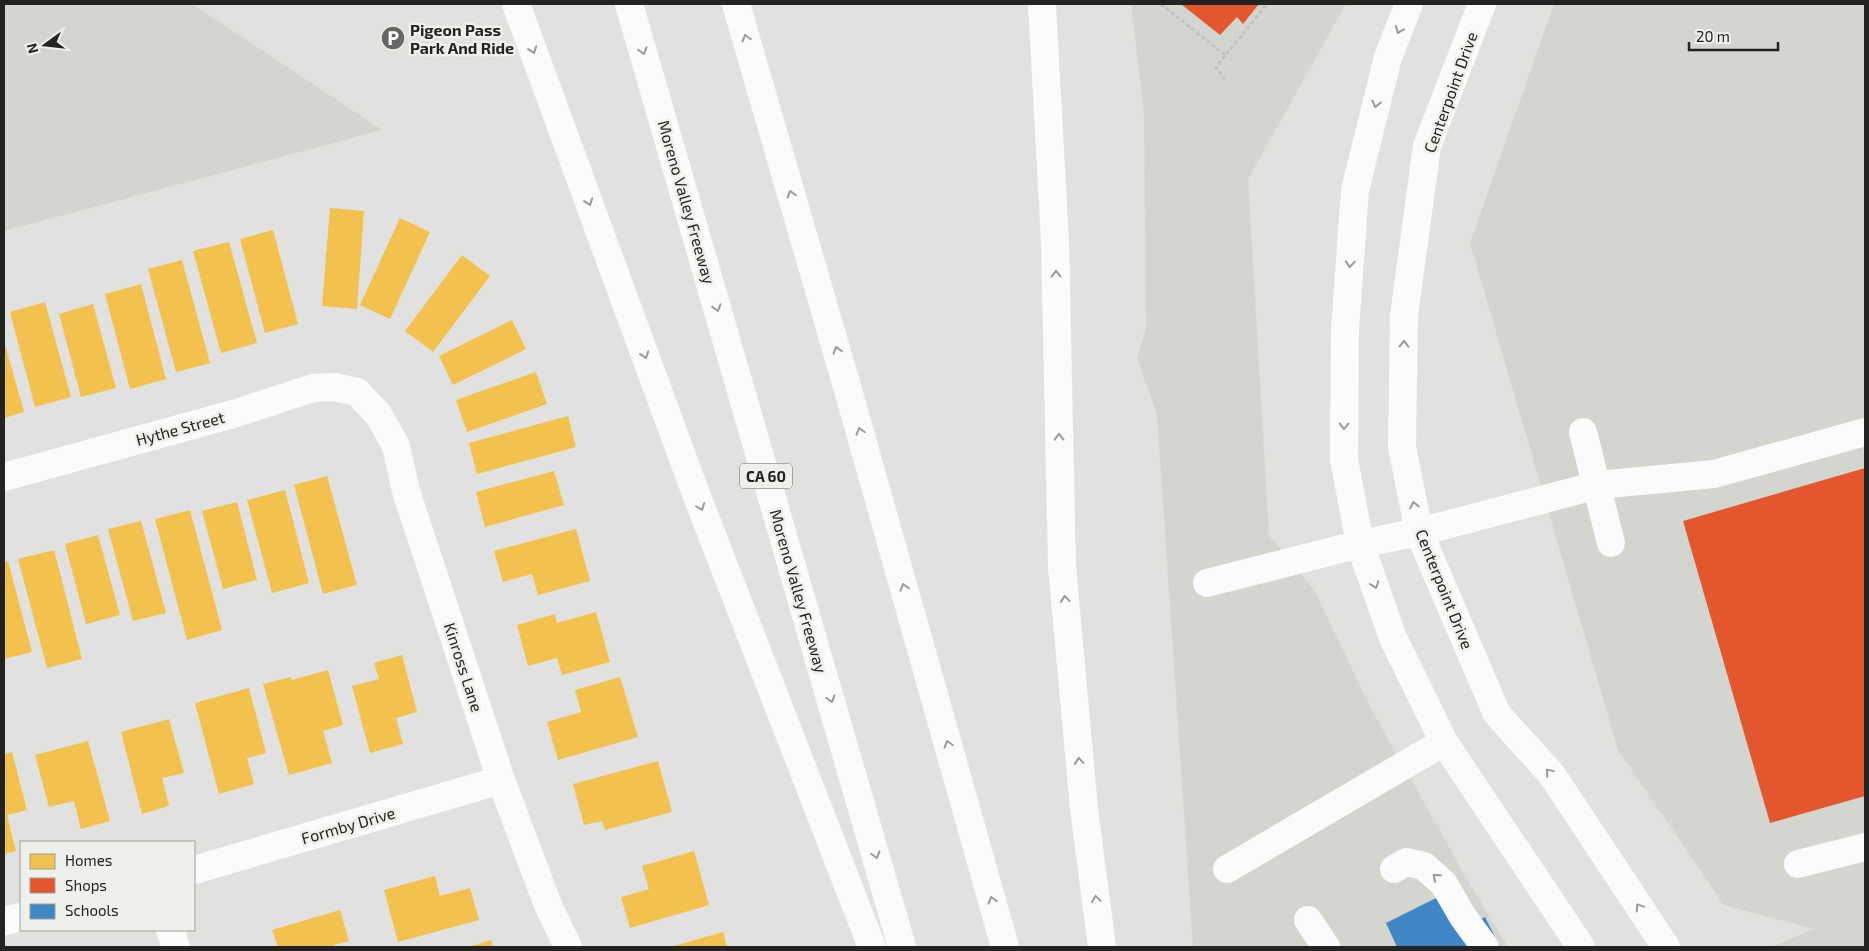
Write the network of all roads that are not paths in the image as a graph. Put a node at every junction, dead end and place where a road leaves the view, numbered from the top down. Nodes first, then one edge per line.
1 (516, 4) edge
2 (629, 4) edge
3 (736, 4) edge
4 (1042, 4) edge
5 (1410, 4) edge
6 (1482, 4) edge
7 (357, 392) joint
8 (1583, 432) dead end
9 (1865, 432) edge
10 (4, 477) edge
11 (1598, 485) junction
12 (1419, 532) junction
13 (1611, 543) dead end
14 (1360, 544) junction
15 (1207, 583) dead end
16 (1444, 742) junction
17 (502, 780) junction
18 (1865, 847) edge
19 (1798, 864) dead end
20 (1227, 869) dead end
21 (1394, 869) dead end
22 (195, 870) edge
23 (20, 917) edge
24 (1308, 920) dead end
25 (4, 922) edge
26 (170, 931) edge
27 (176, 947) edge
28 (568, 947) edge
29 (872, 947) edge
30 (902, 947) edge
31 (1005, 947) edge
32 (1102, 947) edge
33 (1326, 947) edge
34 (1484, 947) edge
35 (1581, 947) edge
36 (1666, 947) edge

1 -> 29 main road
2 -> 30 main road, Moreno Valley Freeway / CA 60
31 -> 3 main road
32 -> 4 main road
5 -> 14 main road
12 -> 6 main road, Centerpoint Drive
7 - 10 main road, Hythe Street
7 - 17 main road, Kinross Lane
8 - 11 main road
9 - 11 main road
11 - 12 main road
11 - 13 main road
12 - 14 main road
36 -> 12 main road, Centerpoint Drive
14 - 15 main road
14 -> 16 main road
16 - 20 main road
16 - 35 main road
17 - 22 main road, Formby Drive
17 - 28 main road, Kinross Lane
18 - 19 main road
34 -> 21 main road
23 - 25 main road
24 - 33 main road
26 - 27 main road

